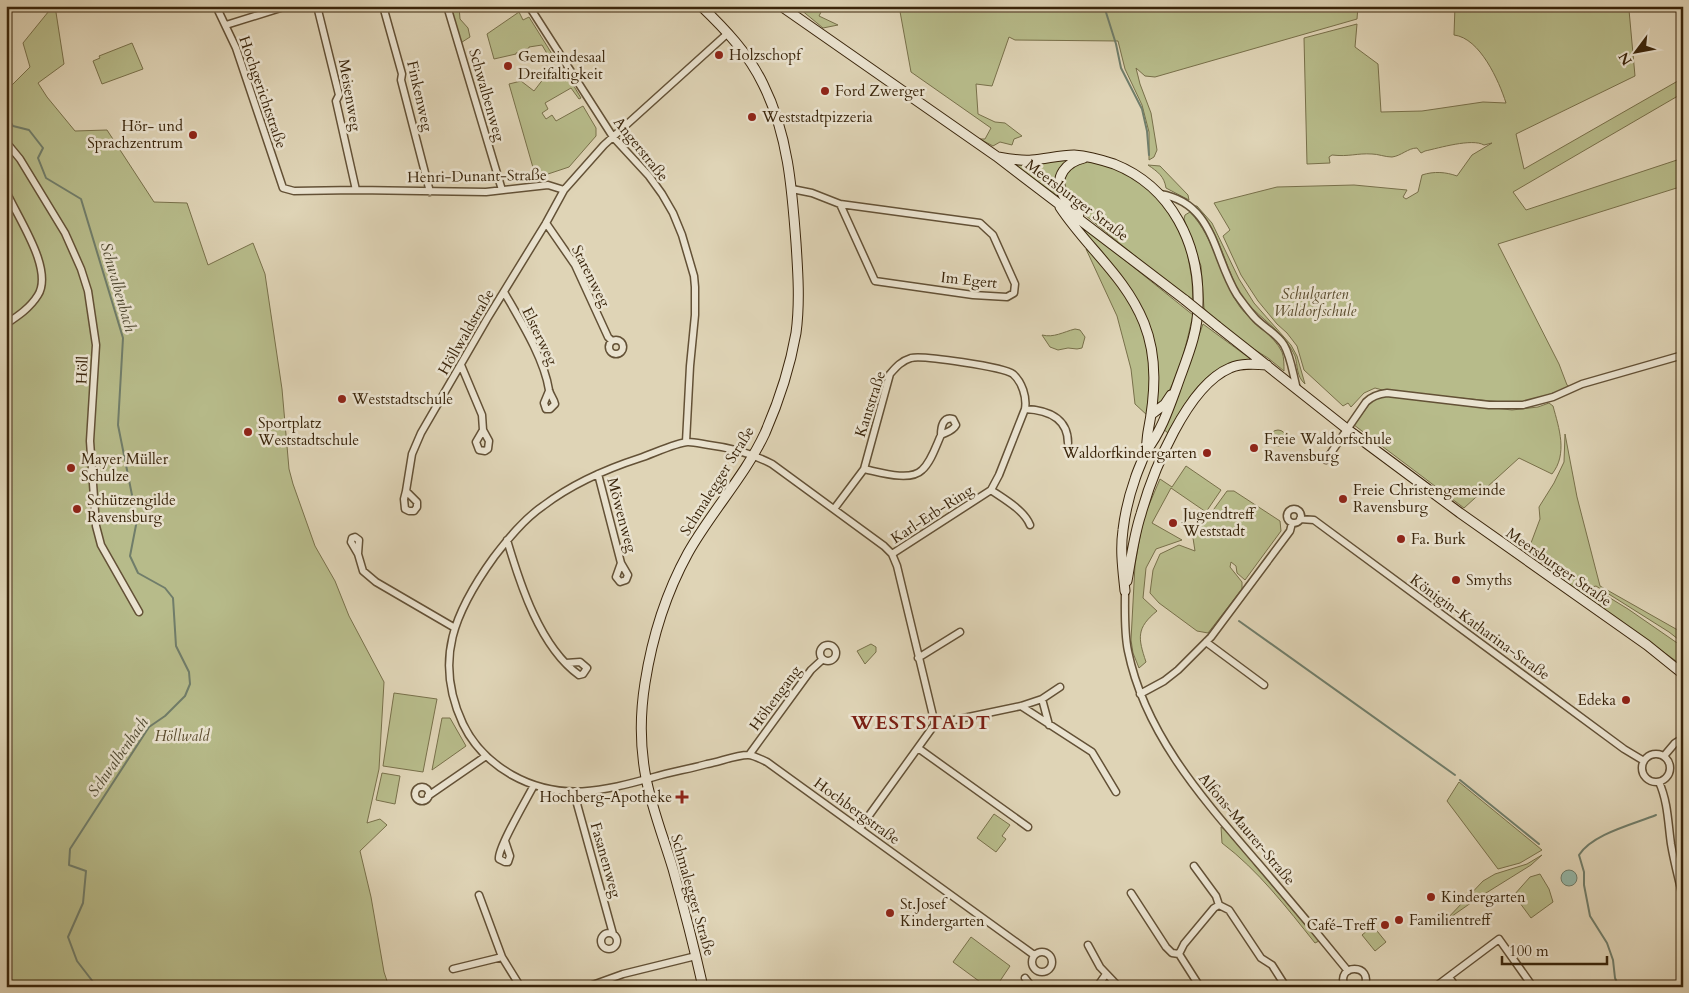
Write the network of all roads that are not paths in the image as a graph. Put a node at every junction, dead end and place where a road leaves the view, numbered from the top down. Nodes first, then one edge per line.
1 (216, 6) edge
2 (287, 6) edge
3 (317, 6) edge
4 (383, 6) edge
5 (447, 6) edge
6 (528, 6) edge
7 (700, 6) edge
8 (781, 6) edge
9 (226, 25) junction
10 (728, 32) junction
11 (613, 137) junction
12 (6, 142) edge
13 (996, 156) junction
14 (1087, 158) junction
15 (283, 188) joint
16 (792, 189) junction
17 (356, 190) junction
18 (502, 190) junction
19 (564, 190) junction
20 (6, 191) edge
21 (430, 192) junction
22 (1160, 194) junction
23 (1055, 200) junction
24 (840, 204) junction
25 (546, 223) junction
26 (1090, 227) junction
27 (504, 292) junction
28 (6, 324) edge
29 (612, 341) dead end
30 (1683, 356) edge
31 (462, 365) junction
32 (1267, 365) junction
33 (1177, 386) junction
34 (1297, 389) junction
35 (549, 391) dead end
36 (1025, 409) junction
37 (1152, 414) junction
38 (1347, 428) junction
39 (484, 430) dead end
40 (941, 435) dead end
41 (686, 442) junction
42 (1068, 443) dead end
43 (1146, 451) junction
44 (753, 454) junction
45 (1326, 460) dead end
46 (864, 469) junction
47 (598, 474) junction
48 (991, 490) junction
49 (406, 491) dead end
50 (834, 509) junction
51 (1300, 519) junction
52 (1292, 523) junction
53 (1030, 525) dead end
54 (507, 540) junction
55 (358, 554) dead end
56 (892, 554) junction
57 (621, 563) dead end
58 (1125, 591) junction
59 (139, 612) dead end
60 (455, 628) junction
61 (960, 632) dead end
62 (1208, 640) junction
63 (918, 658) junction
64 (823, 659) dead end
65 (566, 663) dead end
66 (1683, 674) edge
67 (1264, 685) dead end
68 (1060, 687) dead end
69 (1140, 694) junction
70 (1042, 700) junction
71 (1020, 706) junction
72 (935, 724) junction
73 (1049, 725) junction
74 (1683, 738) edge
75 (918, 748) junction
76 (749, 755) junction
77 (486, 756) junction
78 (1664, 756) junction
79 (1644, 761) junction
80 (646, 780) junction
81 (1659, 782) junction
82 (534, 785) junction
83 (1116, 792) dead end
84 (574, 793) junction
85 (428, 796) dead end
86 (1028, 827) dead end
87 (860, 828) junction
88 (505, 841) dead end
89 (1194, 866) dead end
90 (1131, 893) dead end
91 (478, 895) dead end
92 (1683, 898) edge
93 (1219, 905) junction
94 (614, 934) dead end
95 (1088, 945) dead end
96 (1179, 954) junction
97 (1034, 955) dead end
98 (696, 956) junction
99 (502, 957) junction
100 (452, 969) dead end
101 (1348, 971) junction
102 (1106, 974) junction
103 (1448, 977) junction
104 (1025, 978) dead end
105 (524, 987) edge
106 (587, 987) edge
107 (703, 987) edge
108 (1032, 987) edge
109 (1097, 987) edge
110 (1119, 987) edge
111 (1200, 987) edge
112 (1286, 987) edge
113 (1345, 987) edge
114 (1364, 987) edge
115 (1435, 987) edge
116 (1456, 987) edge
117 (1533, 987) edge

1 - 9 street, Hochgerichtstraße
2 - 9 street
3 - 17 street, Meisenweg
4 - 21 street, Finkenweg
5 - 18 street, Schwalbenweg
6 - 11 street, Angerstraße
7 - 10 street, Schmalegger Straße
8 - 13 street, Meersburger Straße
9 - 15 street, Hochgerichtstraße
10 - 11 street, Henri-Dunant-Straße
10 - 16 street, Schmalegger Straße
11 - 19 street, Henri-Dunant-Straße
11 - 41 street, Angerstraße
12 - 59 street, Höll
13 - 14 street
13 - 23 street, Meersburger Straße
14 - 22 street
14 - 26 street
15 - 17 street, Henri-Dunant-Straße
16 - 24 street, Im Egert
16 - 44 street, Schmalegger Straße
17 - 21 street, Henri-Dunant-Straße
18 - 19 street, Henri-Dunant-Straße
18 - 21 street, Henri-Dunant-Straße
19 - 25 street, Höllwaldstraße
20 - 28 street
22 - 33 street
22 - 34 street
23 - 26 street, Meersburger Straße
23 - 37 street
24 - 24 street, Im Egert
25 - 27 street, Höllwaldstraße
25 - 29 street, Starenweg
26 - 32 street, Meersburger Straße, bridge
27 - 31 street, Höllwaldstraße
27 - 35 street, Elsterweg
30 - 38 street
31 - 39 street
31 - 49 street, Höllwaldstraße
32 - 34 street, Meersburger Straße
32 - 58 street
33 - 37 street
33 - 43 street
34 - 38 street, Meersburger Straße
36 - 42 street
36 - 46 street, Kantstraße
36 - 48 street
37 - 43 street
38 - 45 street
38 - 66 street, Meersburger Straße
40 - 46 street
41 - 44 street, Karl-Erb-Ring
41 - 47 street
43 - 58 street
44 - 50 street, Karl-Erb-Ring
44 - 80 street, Schmalegger Straße
46 - 50 street, Kantstraße
47 - 54 street
47 - 57 street, Möwenweg
48 - 53 street, Karl-Erb-Ring
48 - 56 street, Karl-Erb-Ring
50 - 56 street, Karl-Erb-Ring
51 - 52 street
51 - 52 street, Königin-Katharina-Straße
51 - 79 street, Königin-Katharina-Straße
52 - 62 street, Königin-Katharina-Straße
54 - 60 street
54 - 65 street
55 - 60 street
56 - 63 street, Karl-Erb-Ring
58 - 69 street, Alfons-Maurer-Straße
60 - 77 street
61 - 63 street
62 - 67 street
62 - 69 street
63 - 72 street, Karl-Erb-Ring
64 - 76 street, Höhengang
68 - 70 street
69 - 101 street, Alfons-Maurer-Straße
70 - 71 street
70 - 73 street
71 - 72 street
71 - 73 street
72 - 75 street
73 - 83 street
74 - 78 street
75 - 86 street
75 - 87 street
76 - 80 street
76 - 87 street, Hochbergstraße
77 - 82 street
77 - 85 street
78 - 79 street
78 - 81 street
79 - 81 street
80 - 84 street
80 - 98 street, Schmalegger Straße
81 - 92 street
82 - 84 street
82 - 88 street
84 - 94 street, Fasanenweg
87 - 97 street, Hochbergstraße
89 - 93 street
90 - 96 street
91 - 99 street
93 - 96 street
93 - 112 street
95 - 102 street
96 - 111 street
98 - 106 street
98 - 107 street, Schmalegger Straße
99 - 100 street
99 - 105 street
101 - 113 street
101 - 114 street
102 - 109 street
102 - 110 street
103 - 115 street
103 - 116 street
103 - 117 street
104 - 108 street

